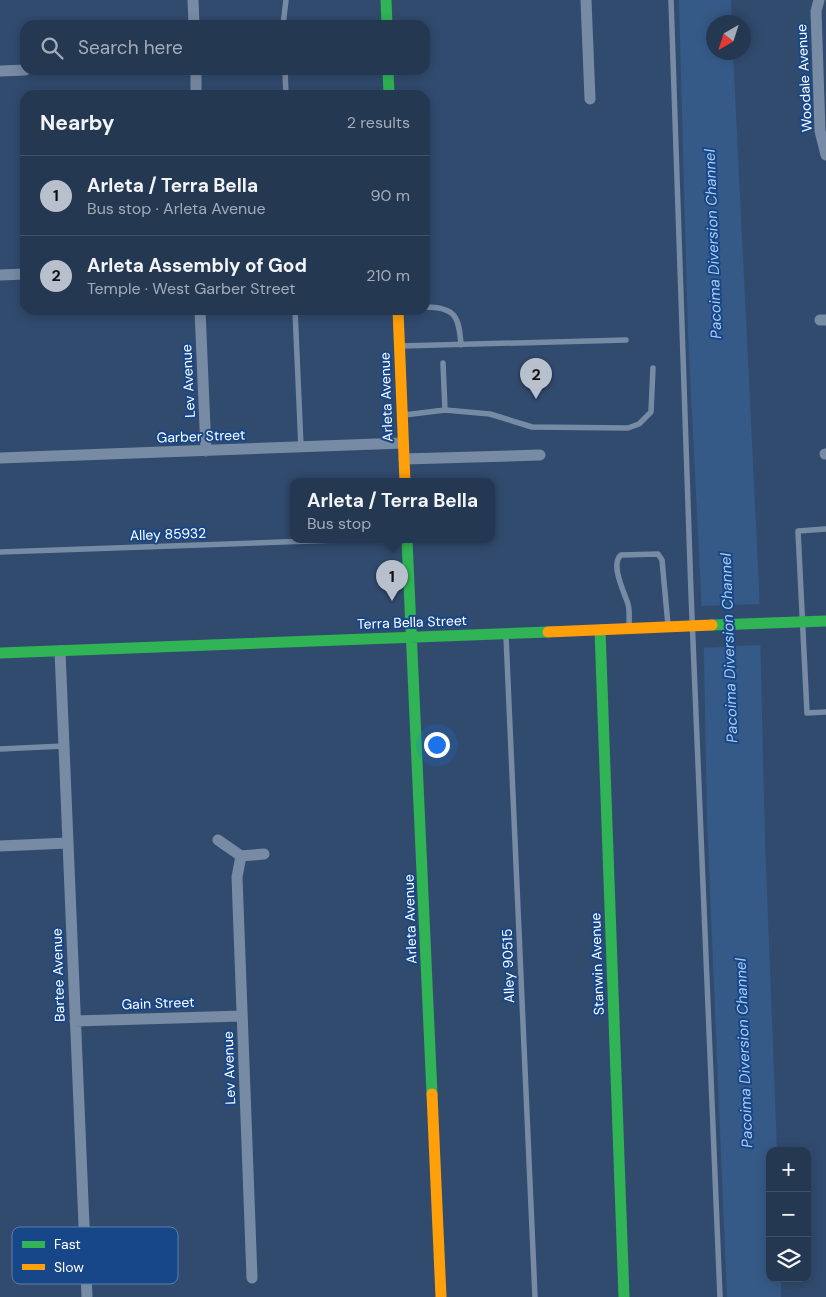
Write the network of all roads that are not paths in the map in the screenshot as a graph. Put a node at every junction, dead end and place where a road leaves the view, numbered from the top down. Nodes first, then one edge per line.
1 (193, 0) edge
2 (286, 0) edge
3 (386, 0) edge
4 (586, 0) edge
5 (671, 0) edge
6 (819, 0) edge
7 (194, 20) edge
8 (284, 20) edge
9 (387, 20) edge
10 (20, 70) edge
11 (0, 71) edge
12 (196, 75) edge
13 (285, 75) edge
14 (388, 75) edge
15 (196, 90) edge
16 (286, 90) edge
17 (389, 90) edge
18 (590, 99) dead end
19 (826, 155) edge
20 (20, 274) edge
21 (0, 275) edge
22 (430, 307) edge
23 (200, 315) edge
24 (296, 315) edge
25 (398, 315) edge
26 (626, 340) dead end
27 (460, 345) junction
28 (399, 346) junction
29 (443, 363) dead end
30 (653, 368) dead end
31 (445, 410) junction
32 (402, 415) junction
33 (403, 444) junction
34 (301, 447) junction
35 (206, 451) junction
36 (540, 455) dead end
37 (0, 458) edge
38 (404, 459) junction
39 (405, 478) edge
40 (826, 529) edge
41 (290, 542) edge
42 (408, 543) edge
43 (0, 552) edge
44 (826, 621) edge
45 (802, 622) junction
46 (697, 626) junction
47 (668, 627) junction
48 (629, 628) junction
49 (600, 630) junction
50 (506, 634) junction
51 (412, 638) junction
52 (60, 651) junction
53 (0, 653) edge
54 (826, 712) edge
55 (64, 746) junction
56 (0, 749) edge
57 (218, 840) dead end
58 (68, 844) junction
59 (0, 846) edge
60 (264, 854) dead end
61 (241, 856) junction
62 (242, 1016) junction
63 (75, 1021) junction
64 (84, 1227) edge
65 (252, 1278) dead end
66 (86, 1284) edge
67 (87, 1297) edge
68 (441, 1297) edge
69 (535, 1297) edge
70 (624, 1297) edge
71 (720, 1297) edge

1 - 7 street
2 - 8 lane
3 - 9 main road
4 - 18 street
5 - 46 lane
6 - 19 street, Woodale Avenue
10 - 11 street
12 - 15 street
13 - 16 lane
14 - 17 main road
20 - 21 street
22 - 27 lane
23 - 35 street, Lev Avenue
24 - 34 lane
25 - 28 main road, Arleta Avenue
26 - 27 lane
27 - 28 lane
28 - 32 main road, Arleta Avenue
29 - 31 lane
30 - 31 lane
31 - 32 lane
32 - 33 main road, Arleta Avenue
33 - 34 street, Garber Street
33 - 38 main road, Arleta Avenue
34 - 35 street, Garber Street
35 - 37 street, Garber Street
36 - 38 street
38 - 39 main road, Arleta Avenue
40 - 45 lane
41 - 43 lane, Alley 85932
42 - 51 main road, Arleta Avenue
44 - 45 main road, Terra Bella Street
45 - 46 main road, Terra Bella Street
45 - 54 lane
46 - 47 main road, Terra Bella Street
46 - 71 lane
47 - 48 main road, Terra Bella Street
47 - 48 lane
48 - 49 main road, Terra Bella Street
49 - 50 main road, Terra Bella Street
49 - 70 main road, Stanwin Avenue
50 - 51 main road, Terra Bella Street
50 - 69 lane, Alley 90515
51 - 52 main road, Terra Bella Street
51 - 68 main road, Arleta Avenue
52 - 53 main road, Terra Bella Street
52 - 55 street, Bartee Avenue
55 - 56 lane
55 - 58 street, Bartee Avenue
57 - 61 street
58 - 59 street
58 - 63 street, Bartee Avenue
60 - 61 street
61 - 62 street, Lev Avenue
62 - 63 street, Gain Street
62 - 65 street, Lev Avenue
63 - 64 street, Bartee Avenue
66 - 67 street, Bartee Avenue

